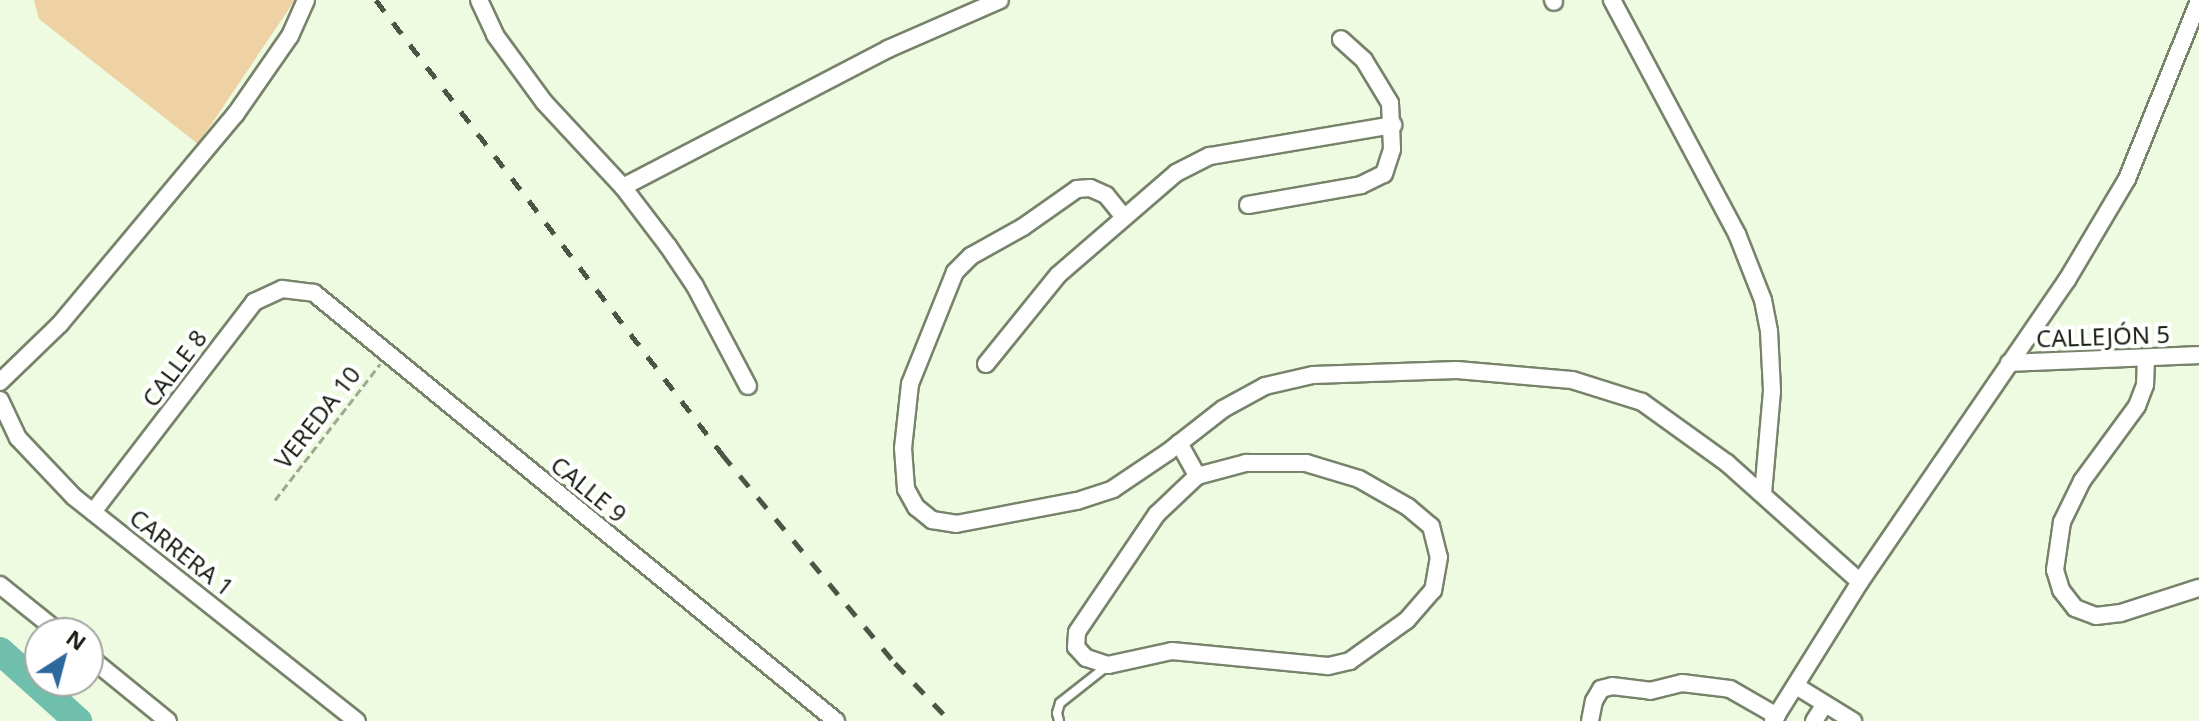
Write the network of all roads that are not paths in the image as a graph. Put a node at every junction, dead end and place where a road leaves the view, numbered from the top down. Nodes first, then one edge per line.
1 (306, 0) edge
2 (479, 0) edge
3 (1000, 0) edge
4 (1612, 0) edge
5 (2199, 1) edge
6 (1341, 39) dead end
7 (1393, 125) junction
8 (623, 187) junction
9 (1248, 205) dead end
10 (1123, 216) junction
11 (314, 293) joint
12 (2197, 351) edge
13 (2146, 358) junction
14 (2009, 363) junction
15 (986, 364) dead end
16 (0, 382) edge
17 (748, 386) dead end
18 (0, 400) edge
19 (1179, 443) junction
20 (1197, 476) junction
21 (1763, 494) junction
22 (93, 512) junction
23 (1860, 582) junction
24 (0, 585) edge
25 (2199, 588) edge
26 (40, 617) edge
27 (1108, 665) junction
28 (104, 669) edge
29 (1796, 686) junction
30 (1825, 704) junction
31 (1775, 718) edge
32 (829, 719) edge
33 (168, 721) edge
34 (357, 721) edge
35 (1059, 721) edge
36 (1590, 721) edge
37 (1814, 721) edge
38 (1853, 721) edge

1 - 16 street
2 - 8 street
3 - 8 street
4 - 21 street
5 - 14 street
6 - 7 street
7 - 9 street
7 - 10 street
8 - 17 street
10 - 15 street
10 - 19 street
11 - 22 street, CALLE 8
11 - 32 street, CALLE 9
12 - 13 street, CALLEJÓN 5
13 - 14 street, CALLEJÓN 5
13 - 25 street
14 - 23 street
18 - 22 street, CARRERA 1
19 - 20 street
19 - 21 street
20 - 27 street
20 - 27 street
21 - 23 street
22 - 34 street, CARRERA 1
23 - 29 street
24 - 26 street
27 - 35 lane
28 - 33 street
29 - 30 street
29 - 31 street
30 - 37 street
30 - 38 street
31 - 36 street

